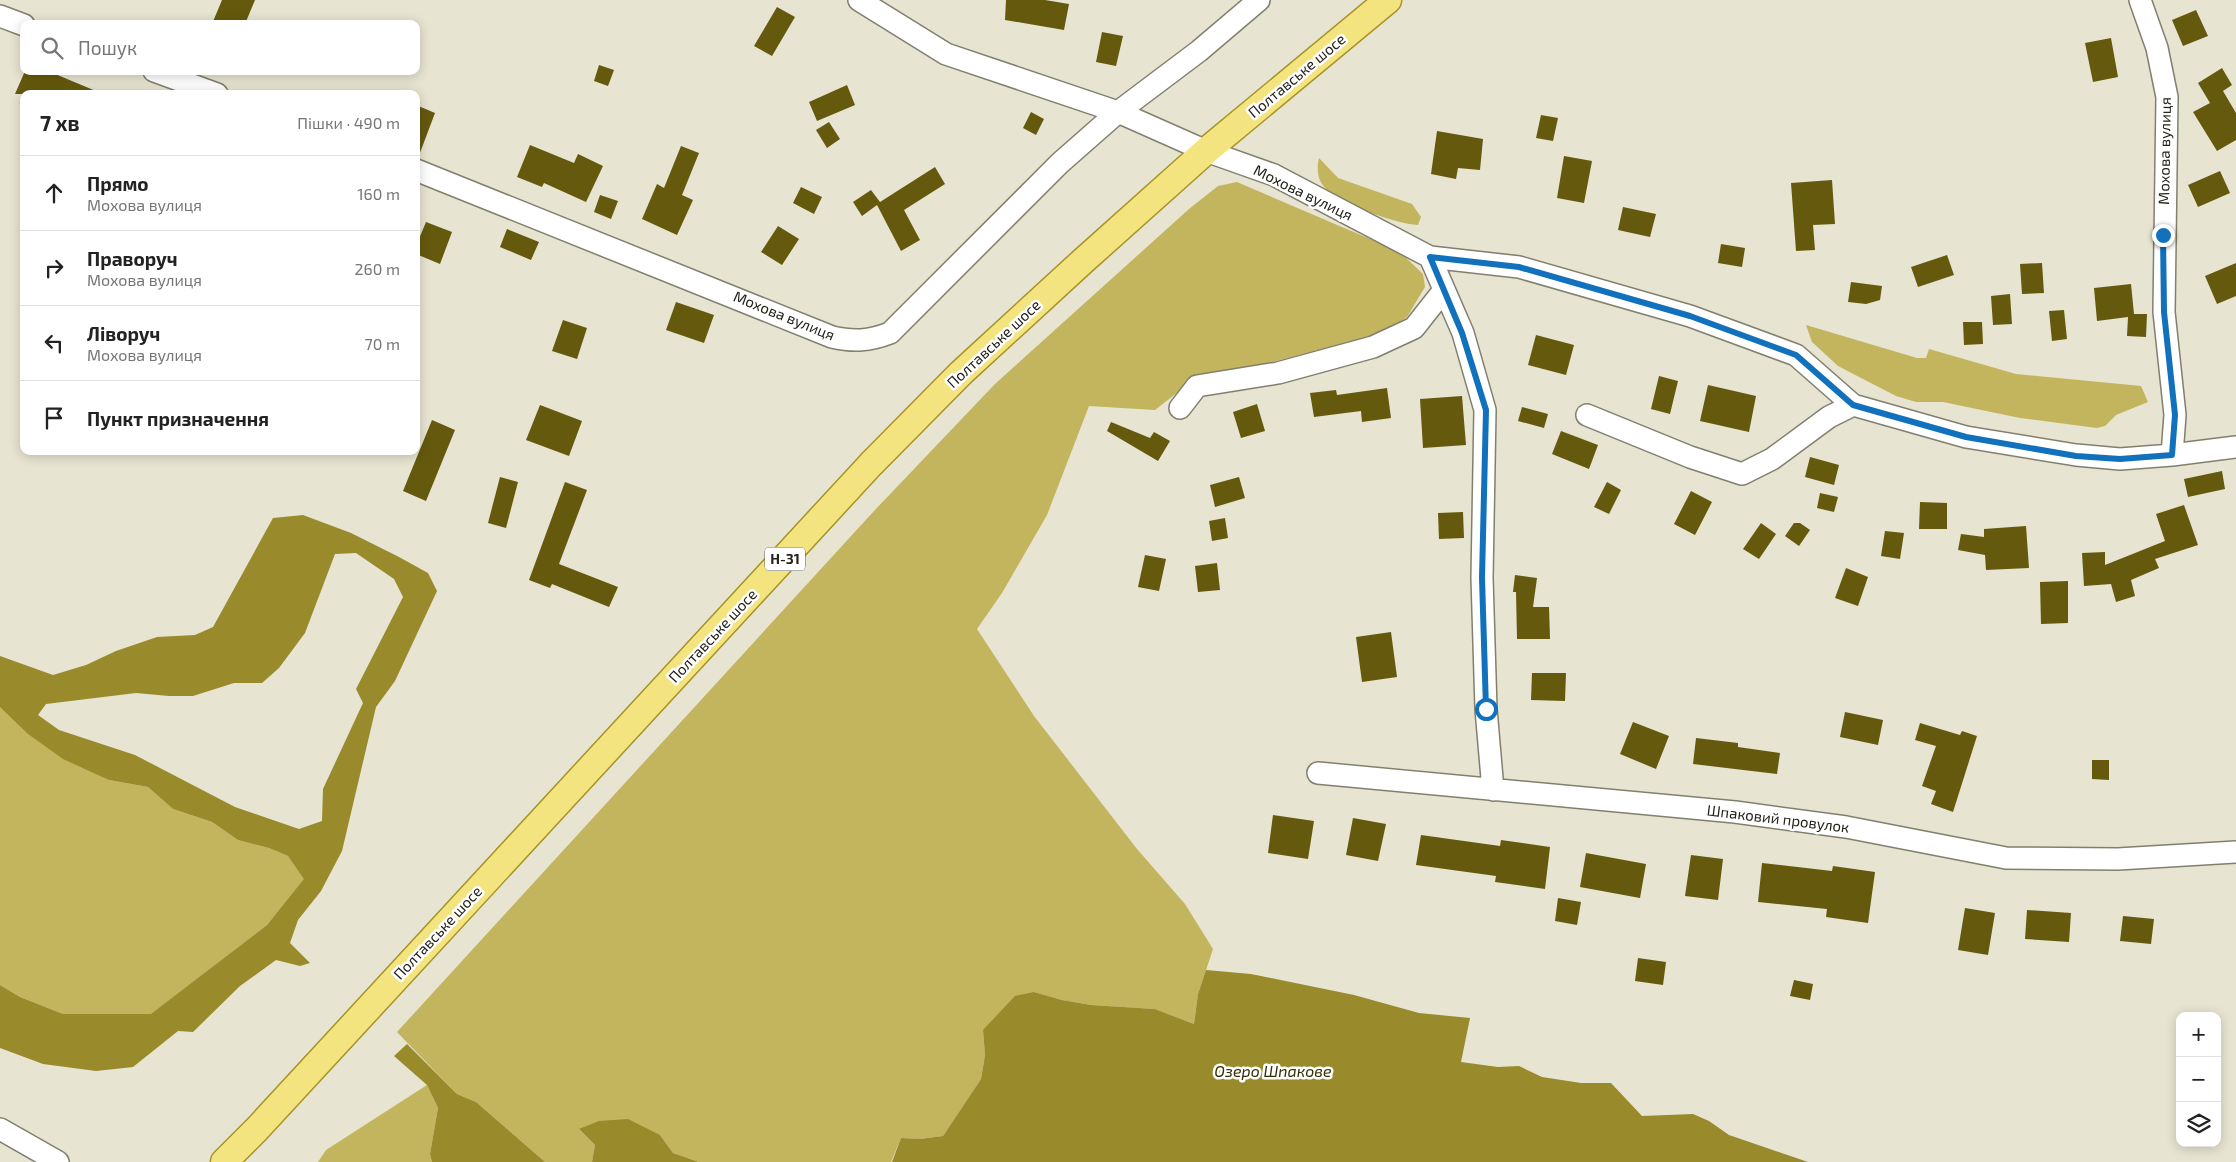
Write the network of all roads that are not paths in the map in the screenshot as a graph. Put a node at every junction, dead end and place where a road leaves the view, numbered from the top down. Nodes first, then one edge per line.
1 (859, 0) edge
2 (1259, 0) edge
3 (1388, 0) edge
4 (2140, 0) edge
5 (0, 16) edge
6 (20, 23) edge
7 (165, 75) edge
8 (206, 90) edge
9 (1118, 112) junction
10 (1206, 151) junction
11 (420, 172) edge
12 (1430, 257) junction
13 (1444, 290) junction
14 (1853, 405) junction
15 (1180, 408) dead end
16 (1587, 415) dead end
17 (2236, 447) edge
18 (2172, 455) junction
19 (1318, 773) dead end
20 (1493, 790) junction
21 (2236, 852) edge
22 (0, 1129) edge
23 (58, 1162) edge
24 (224, 1162) edge

1 - 9 street, Мохова вулиця
2 - 9 street
3 - 10 main road, Полтавське шосе / Н-31
4 - 18 street, Мохова вулиця
5 - 6 street
7 - 8 street
9 - 10 street, Мохова вулиця
9 - 11 street, Мохова вулиця
10 - 12 street, Мохова вулиця
10 - 24 main road, Полтавське шосе / Н-31
12 - 13 street
12 - 14 street, Мохова вулиця
13 - 15 street
13 - 20 street
14 - 16 street
14 - 18 street, Мохова вулиця
17 - 18 street, Мохова вулиця
19 - 20 street, Шпаковий провулок
20 - 21 street, Шпаковий провулок
22 - 23 street

